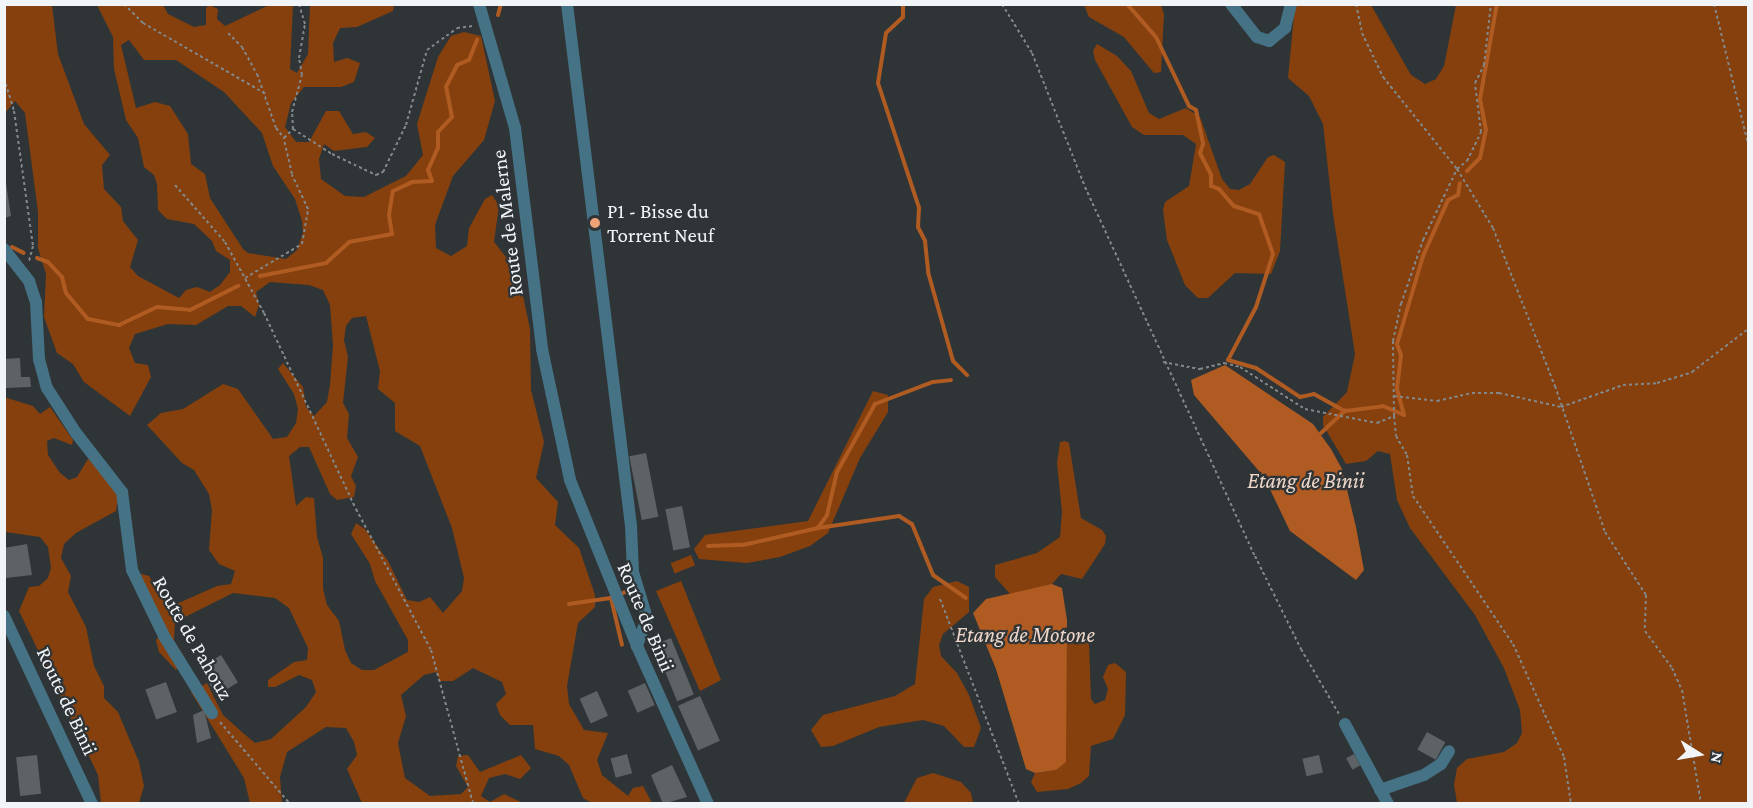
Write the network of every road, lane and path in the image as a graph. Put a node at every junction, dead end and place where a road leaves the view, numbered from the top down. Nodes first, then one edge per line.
1 (124, 4) edge
2 (299, 4) edge
3 (479, 4) edge
4 (567, 4) edge
5 (1002, 4) edge
6 (1231, 4) edge
7 (1291, 4) edge
8 (1356, 4) edge
9 (1491, 4) edge
10 (1714, 4) edge
11 (485, 21) junction
12 (228, 33) dead end
13 (4, 78) edge
14 (266, 94) junction
15 (293, 129) junction
16 (284, 138) junction
17 (1749, 143) edge
18 (1457, 169) junction
19 (175, 185) dead end
20 (4, 249) edge
21 (25, 274) junction
22 (245, 278) junction
23 (1749, 329) edge
24 (1163, 362) junction
25 (1394, 396) junction
26 (1561, 407) junction
27 (1394, 415) junction
28 (560, 441) joint
29 (940, 599) dead end
30 (4, 616) edge
31 (637, 646) junction
32 (212, 713) joint
33 (1345, 724) joint
34 (1449, 751) dead end
35 (1380, 790) junction
36 (92, 804) edge
37 (290, 804) edge
38 (473, 804) edge
39 (708, 804) edge
40 (1019, 804) edge
41 (1388, 804) edge
42 (1571, 804) edge
43 (1701, 804) edge

1 - 14 path
2 - 15 path
3 - 11 street, Route de Malerne
4 - 31 street
5 - 24 path
6 - 7 street
8 - 18 path
9 - 18 path
10 - 17 path
11 - 15 path
11 - 28 street, Route de Malerne
12 - 14 path
13 - 21 path
14 - 16 path
15 - 16 path
16 - 22 path
18 - 25 path
18 - 26 path
19 - 22 path
20 - 21 street, Route de Pahouz
21 - 32 street, Route de Pahouz
22 - 38 path
23 - 26 path
24 - 27 path
24 - 33 path
25 - 26 path
25 - 27 path
26 - 43 path
27 - 42 path
28 - 31 street, Route de Binii
29 - 40 path
30 - 36 street, Route de Binii
31 - 39 street, Route de Binii
32 - 37 path, Route de Pahouz
33 - 35 street
34 - 35 street
35 - 41 street

